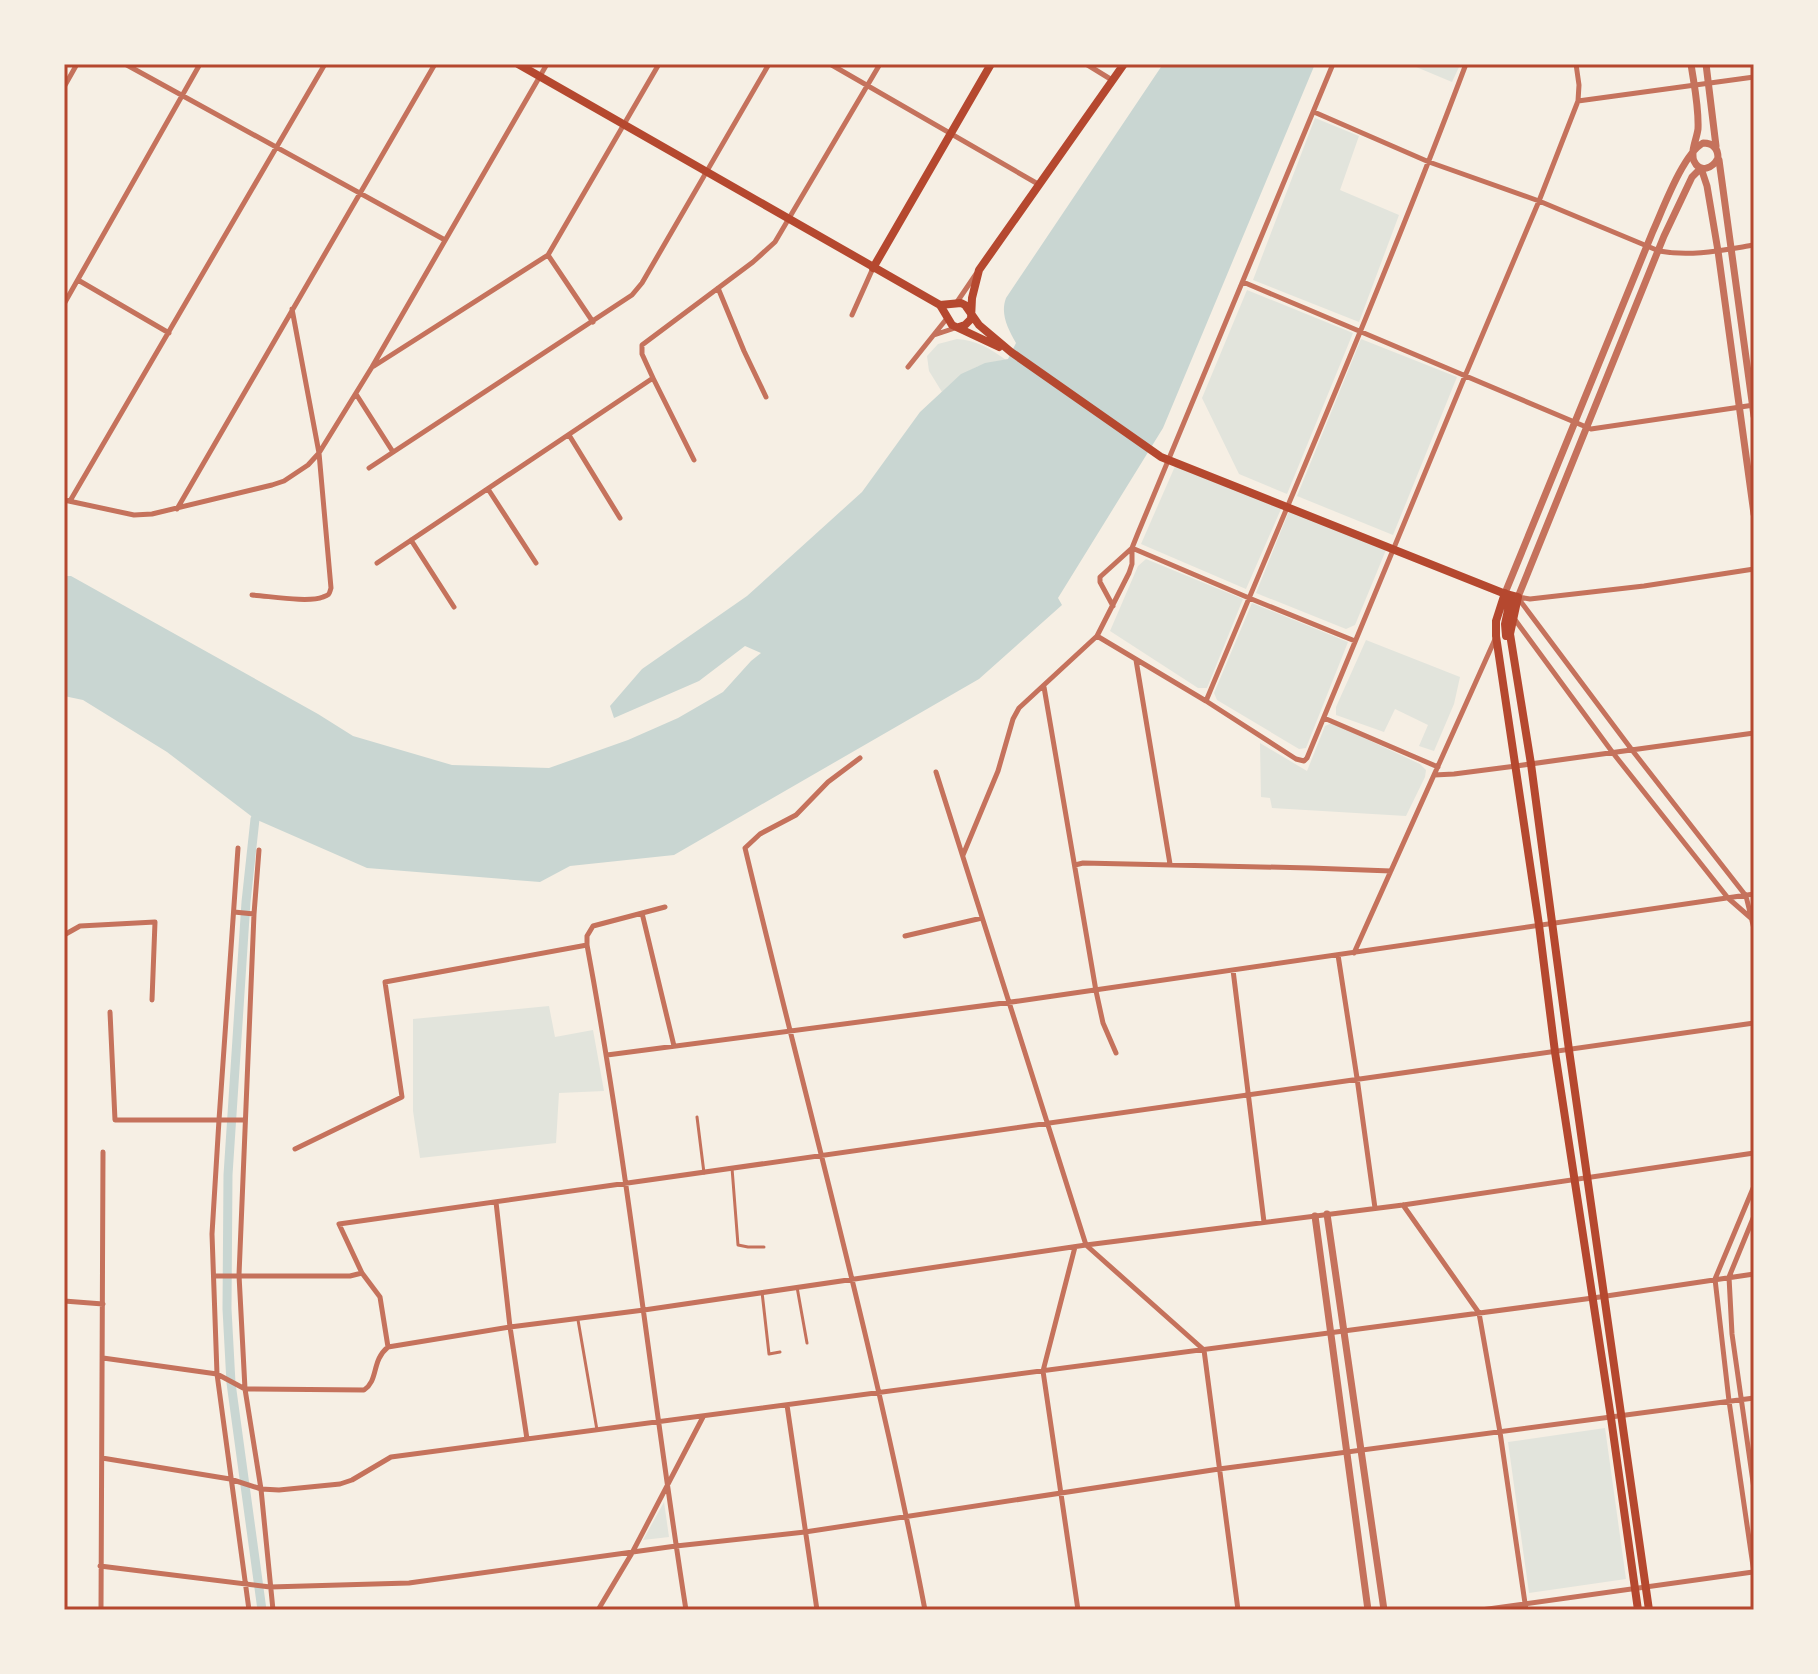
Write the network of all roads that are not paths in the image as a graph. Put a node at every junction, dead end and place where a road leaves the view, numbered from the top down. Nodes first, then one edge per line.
1 (77, 64) edge
2 (125, 64) edge
3 (200, 64) edge
4 (325, 64) edge
5 (435, 64) edge
6 (518, 64) edge
7 (547, 64) edge
8 (659, 64) edge
9 (769, 64) edge
10 (830, 64) edge
11 (880, 64) edge
12 (991, 64) edge
13 (1086, 64) edge
14 (1124, 64) edge
15 (1333, 64) edge
16 (1466, 64) edge
17 (1576, 64) edge
18 (1691, 64) edge
19 (1706, 64) edge
20 (540, 76) junction
21 (1754, 77) edge
22 (1112, 80) junction
23 (1708, 83) junction
24 (867, 85) junction
25 (1694, 85) junction
26 (64, 87) edge
27 (182, 96) junction
28 (1578, 101) junction
29 (1314, 112) junction
30 (624, 125) junction
31 (951, 133) junction
32 (276, 148) junction
33 (1716, 148) junction
34 (1695, 149) junction
35 (1718, 158) junction
36 (1429, 162) junction
37 (1701, 168) junction
38 (706, 172) junction
39 (1039, 184) junction
40 (360, 193) junction
41 (1539, 201) junction
42 (789, 220) junction
43 (445, 240) junction
44 (1754, 245) edge
45 (1647, 246) junction
46 (1730, 249) junction
47 (1659, 251) junction
48 (1718, 251) junction
49 (548, 255) junction
50 (873, 268) junction
51 (979, 270) junction
52 (78, 280) junction
53 (1243, 282) junction
54 (718, 288) junction
55 (64, 304) edge
56 (956, 304) junction
57 (940, 305) junction
58 (292, 309) junction
59 (971, 314) junction
60 (852, 315) dead end
61 (948, 317) junction
62 (593, 322) junction
63 (958, 327) junction
64 (1360, 331) junction
65 (169, 333) junction
66 (933, 336) junction
67 (1011, 352) junction
68 (372, 367) junction
69 (908, 367) dead end
70 (1465, 376) junction
71 (653, 378) junction
72 (356, 394) junction
73 (766, 397) dead end
74 (1753, 405) edge
75 (1739, 407) junction
76 (1754, 416) edge
77 (1575, 422) junction
78 (1586, 427) junction
79 (569, 435) junction
80 (393, 452) junction
81 (319, 453) junction
82 (694, 460) dead end
83 (1170, 460) junction
84 (369, 468) dead end
85 (488, 489) junction
86 (67, 501) edge
87 (1287, 507) junction
88 (177, 509) junction
89 (1754, 514) edge
90 (620, 518) dead end
91 (411, 540) junction
92 (1132, 548) junction
93 (1393, 549) junction
94 (377, 563) dead end
95 (536, 563) dead end
96 (1754, 569) edge
97 (252, 595) dead end
98 (1511, 595) junction
99 (1249, 598) junction
100 (1113, 606) junction
101 (454, 607) dead end
102 (1513, 617) junction
103 (1097, 636) junction
104 (1496, 636) junction
105 (1355, 641) junction
106 (1136, 659) junction
107 (1044, 686) junction
108 (1206, 701) junction
109 (1523, 714) junction
110 (1324, 718) junction
111 (1754, 733) edge
112 (1632, 750) junction
113 (1613, 753) junction
114 (860, 758) dead end
115 (1531, 764) junction
116 (1516, 766) junction
117 (1438, 767) junction
118 (936, 772) dead end
119 (1434, 775) junction
120 (238, 848) dead end
121 (259, 850) dead end
122 (963, 856) junction
123 (1170, 864) junction
124 (1075, 865) junction
125 (1391, 871) junction
126 (1754, 894) edge
127 (1746, 896) junction
128 (1728, 898) junction
129 (665, 907) dead end
130 (234, 912) junction
131 (642, 913) junction
132 (254, 914) junction
133 (982, 918) junction
134 (1752, 920) edge
135 (1552, 924) junction
136 (1539, 925) junction
137 (1754, 929) edge
138 (64, 935) edge
139 (905, 936) dead end
140 (587, 945) junction
141 (1354, 953) junction
142 (1338, 955) junction
143 (1233, 970) junction
144 (1096, 991) junction
145 (152, 1000) dead end
146 (1009, 1003) junction
147 (110, 1012) dead end
148 (1754, 1023) edge
149 (789, 1031) junction
150 (674, 1046) junction
151 (1569, 1050) junction
152 (1555, 1052) junction
153 (1116, 1053) dead end
154 (607, 1055) junction
155 (1357, 1078) junction
156 (1248, 1095) junction
157 (697, 1117) dead end
158 (219, 1120) junction
159 (245, 1120) junction
160 (1047, 1122) junction
161 (295, 1149) dead end
162 (103, 1152) dead end
163 (1754, 1153) edge
164 (821, 1156) junction
165 (732, 1168) junction
166 (704, 1173) junction
167 (1587, 1177) junction
168 (1575, 1178) junction
169 (626, 1184) junction
170 (1754, 1186) edge
171 (496, 1202) junction
172 (1403, 1205) junction
173 (1375, 1208) junction
174 (1327, 1214) junction
175 (1315, 1216) junction
176 (1754, 1216) edge
177 (1264, 1222) junction
178 (1086, 1245) junction
179 (764, 1247) dead end
180 (1075, 1247) junction
181 (362, 1273) junction
182 (1754, 1274) edge
183 (239, 1275) junction
184 (214, 1276) junction
185 (1729, 1277) junction
186 (852, 1279) junction
187 (1715, 1279) junction
188 (797, 1287) junction
189 (762, 1292) junction
190 (1604, 1296) junction
191 (1593, 1298) junction
192 (64, 1301) edge
193 (103, 1304) junction
194 (644, 1310) junction
195 (1479, 1313) junction
196 (578, 1319) junction
197 (510, 1327) junction
198 (1344, 1331) junction
199 (1330, 1333) junction
200 (807, 1343) dead end
201 (388, 1347) junction
202 (1204, 1350) junction
203 (780, 1352) dead end
204 (103, 1358) junction
205 (1043, 1371) junction
206 (217, 1374) junction
207 (245, 1389) junction
208 (880, 1393) junction
209 (1754, 1398) edge
210 (1742, 1400) junction
211 (1729, 1401) junction
212 (787, 1405) junction
213 (703, 1416) junction
214 (1622, 1416) junction
215 (1611, 1418) junction
216 (659, 1422) junction
217 (597, 1430) junction
218 (1500, 1432) junction
219 (527, 1439) junction
220 (1361, 1449) junction
221 (1347, 1451) junction
222 (102, 1458) junction
223 (1219, 1469) junction
224 (230, 1479) junction
225 (667, 1486) junction
226 (261, 1489) junction
227 (1754, 1489) edge
228 (1061, 1494) junction
229 (1633, 1498) junction
230 (1622, 1500) junction
231 (907, 1517) junction
232 (805, 1532) junction
233 (676, 1546) junction
234 (632, 1553) junction
235 (100, 1566) junction
236 (1754, 1572) edge
237 (245, 1583) junction
238 (1646, 1586) junction
239 (270, 1587) junction
240 (1635, 1588) junction
241 (1525, 1606) edge
242 (101, 1610) edge
243 (249, 1610) edge
244 (273, 1610) edge
245 (598, 1610) edge
246 (686, 1610) edge
247 (817, 1610) edge
248 (925, 1610) edge
249 (1078, 1610) edge
250 (1238, 1610) edge
251 (1368, 1610) edge
252 (1384, 1610) edge
253 (1481, 1610) edge
254 (1638, 1610) edge
255 (1649, 1610) edge

1 - 26 street
2 - 27 street
3 - 27 street
4 - 32 street
5 - 40 street
6 - 20 main road
7 - 20 street
8 - 30 street
9 - 38 street
10 - 24 street
11 - 24 street
12 - 31 main road
13 - 22 street
14 - 22 main road
15 - 29 street
16 - 36 street
17 - 28 street
18 - 25 street
19 - 23 street
20 - 30 main road
20 - 43 street
21 - 23 street
22 - 39 main road
23 - 25 street
23 - 33 street
24 - 31 street
24 - 42 street
25 - 28 street
25 - 34 street
27 - 32 street
27 - 52 street
28 - 41 street
29 - 36 street
29 - 53 street
30 - 38 main road
30 - 49 street
31 - 39 street
31 - 50 main road
32 - 40 street
32 - 65 street
33 - 34 street
33 - 35 street
34 - 37 street
34 - 45 street
35 - 37 street
35 - 46 street
36 - 41 street
36 - 64 street
37 - 47 street
37 - 48 street
38 - 42 main road
38 - 62 street
39 - 51 main road
40 - 43 street
40 - 58 street
41 - 45 street
41 - 70 street
42 - 50 main road
42 - 54 street
43 - 68 street
44 - 46 street
45 - 47 street
45 - 77 street
46 - 48 street
46 - 74 street
47 - 48 street
47 - 78 street
48 - 75 street
49 - 62 street
49 - 68 street
50 - 57 main road
50 - 60 street
51 - 56 street
51 - 59 main road
52 - 55 street
52 - 65 street
53 - 64 street
53 - 83 street
54 - 71 street
54 - 73 street
56 - 57 main road
56 - 59 main road
56 - 61 main road
57 - 61 main road
58 - 81 street
58 - 88 street
59 - 63 main road
59 - 67 main road
61 - 63 main road
61 - 66 street
62 - 80 street
63 - 66 street
63 - 67 main road
64 - 70 street
64 - 87 street
65 - 86 street
66 - 69 street
67 - 83 main road
68 - 72 street
70 - 77 street
70 - 93 street
71 - 79 street
71 - 82 street
72 - 80 street
72 - 81 street
74 - 75 street
74 - 76 street
75 - 78 street
75 - 89 street
77 - 78 street
77 - 98 street
78 - 98 street
79 - 85 street
79 - 90 street
80 - 84 street
81 - 88 street
81 - 97 street
83 - 87 main road
83 - 92 street
85 - 91 street
85 - 95 street
86 - 88 street
87 - 93 main road
87 - 99 street
91 - 94 street
91 - 101 street
92 - 99 street
92 - 100 street
92 - 100 street
93 - 98 main road
93 - 105 street
96 - 98 street
98 - 102 main road
98 - 104 main road
98 - 109 main road
98 - 112 street
99 - 105 street
99 - 108 street
100 - 103 street
102 - 109 main road
102 - 113 street
103 - 106 street
103 - 107 street
104 - 116 main road
104 - 117 street
105 - 110 street
106 - 108 street
106 - 123 street
107 - 122 street
107 - 124 street
108 - 110 street
109 - 115 main road
110 - 117 street
111 - 112 street
112 - 113 street
112 - 127 street
113 - 115 street
113 - 128 street
114 - 149 street
115 - 116 street
115 - 135 main road
116 - 119 street
116 - 136 main road
117 - 119 street
118 - 122 street
119 - 125 street
120 - 130 street
121 - 132 street
122 - 133 street
123 - 124 street
123 - 125 street
124 - 144 street
125 - 141 street
126 - 127 street
127 - 128 street
127 - 134 street
128 - 134 street
128 - 135 street
129 - 131 street
130 - 132 street
130 - 158 street
131 - 140 street
131 - 150 street
132 - 159 street
133 - 139 street
133 - 146 street
134 - 137 street
135 - 136 street
135 - 151 main road
136 - 141 street
136 - 152 main road
138 - 145 street
140 - 154 street
140 - 161 street
141 - 142 street
142 - 143 street
142 - 155 street
143 - 144 street
143 - 156 street
144 - 146 street
144 - 153 street
146 - 149 street
146 - 160 street
147 - 158 street
148 - 151 street
149 - 150 street
149 - 164 street
150 - 154 street
151 - 152 street
151 - 167 main road
152 - 155 street
152 - 168 main road
154 - 169 street
155 - 156 street
155 - 173 street
156 - 160 street
156 - 177 street
157 - 166 lane
158 - 159 street
158 - 184 street
159 - 183 street
160 - 164 street
160 - 178 street
162 - 193 street
163 - 167 street
164 - 165 street
164 - 186 street
165 - 166 street
165 - 179 lane
166 - 169 street
167 - 168 street
167 - 190 main road
168 - 172 street
168 - 191 main road
169 - 171 street
169 - 194 street
170 - 187 street
171 - 181 street
171 - 197 street
172 - 173 street
172 - 195 street
173 - 174 street
174 - 175 street
174 - 198 street
175 - 177 street
175 - 199 street
176 - 185 street
177 - 178 street
178 - 180 street
178 - 202 street
180 - 186 street
180 - 205 street
181 - 183 street
181 - 201 street
182 - 185 street
183 - 184 street
183 - 207 street
184 - 206 street
185 - 187 street
185 - 210 street
186 - 188 street
186 - 208 street
187 - 190 street
187 - 211 street
188 - 189 street
188 - 200 lane
189 - 194 street
189 - 203 lane
190 - 191 street
190 - 214 main road
191 - 195 street
191 - 215 main road
192 - 193 street
193 - 204 street
194 - 196 street
194 - 216 street
195 - 198 street
195 - 218 street
196 - 197 street
196 - 217 lane
197 - 201 street
197 - 219 street
198 - 199 street
198 - 220 street
199 - 202 street
199 - 221 street
201 - 207 street
202 - 205 street
202 - 223 street
204 - 206 street
204 - 222 street
205 - 208 street
205 - 228 street
206 - 207 street
206 - 224 street
207 - 226 street
208 - 212 street
208 - 231 street
209 - 210 street
210 - 211 street
210 - 227 street
211 - 214 street
211 - 236 street
212 - 213 street
212 - 232 street
213 - 216 street
213 - 225 street
214 - 215 street
214 - 229 main road
215 - 218 street
215 - 230 main road
216 - 217 street
216 - 225 street
217 - 219 street
218 - 220 street
218 - 241 street
219 - 226 street
220 - 221 street
220 - 252 street
221 - 223 street
221 - 251 street
222 - 224 street
222 - 235 street
223 - 228 street
223 - 250 street
224 - 226 street
224 - 237 street
225 - 233 street
225 - 234 street
226 - 239 street
228 - 231 street
228 - 249 street
229 - 230 main road
229 - 238 main road
230 - 240 main road
231 - 232 street
231 - 248 street
232 - 233 street
232 - 247 street
233 - 234 street
233 - 246 street
234 - 239 street
234 - 245 street
235 - 237 street
235 - 242 street
236 - 238 street
237 - 239 street
237 - 243 street
238 - 240 street
238 - 255 main road
239 - 244 street
240 - 241 street
240 - 254 main road
241 - 253 street

